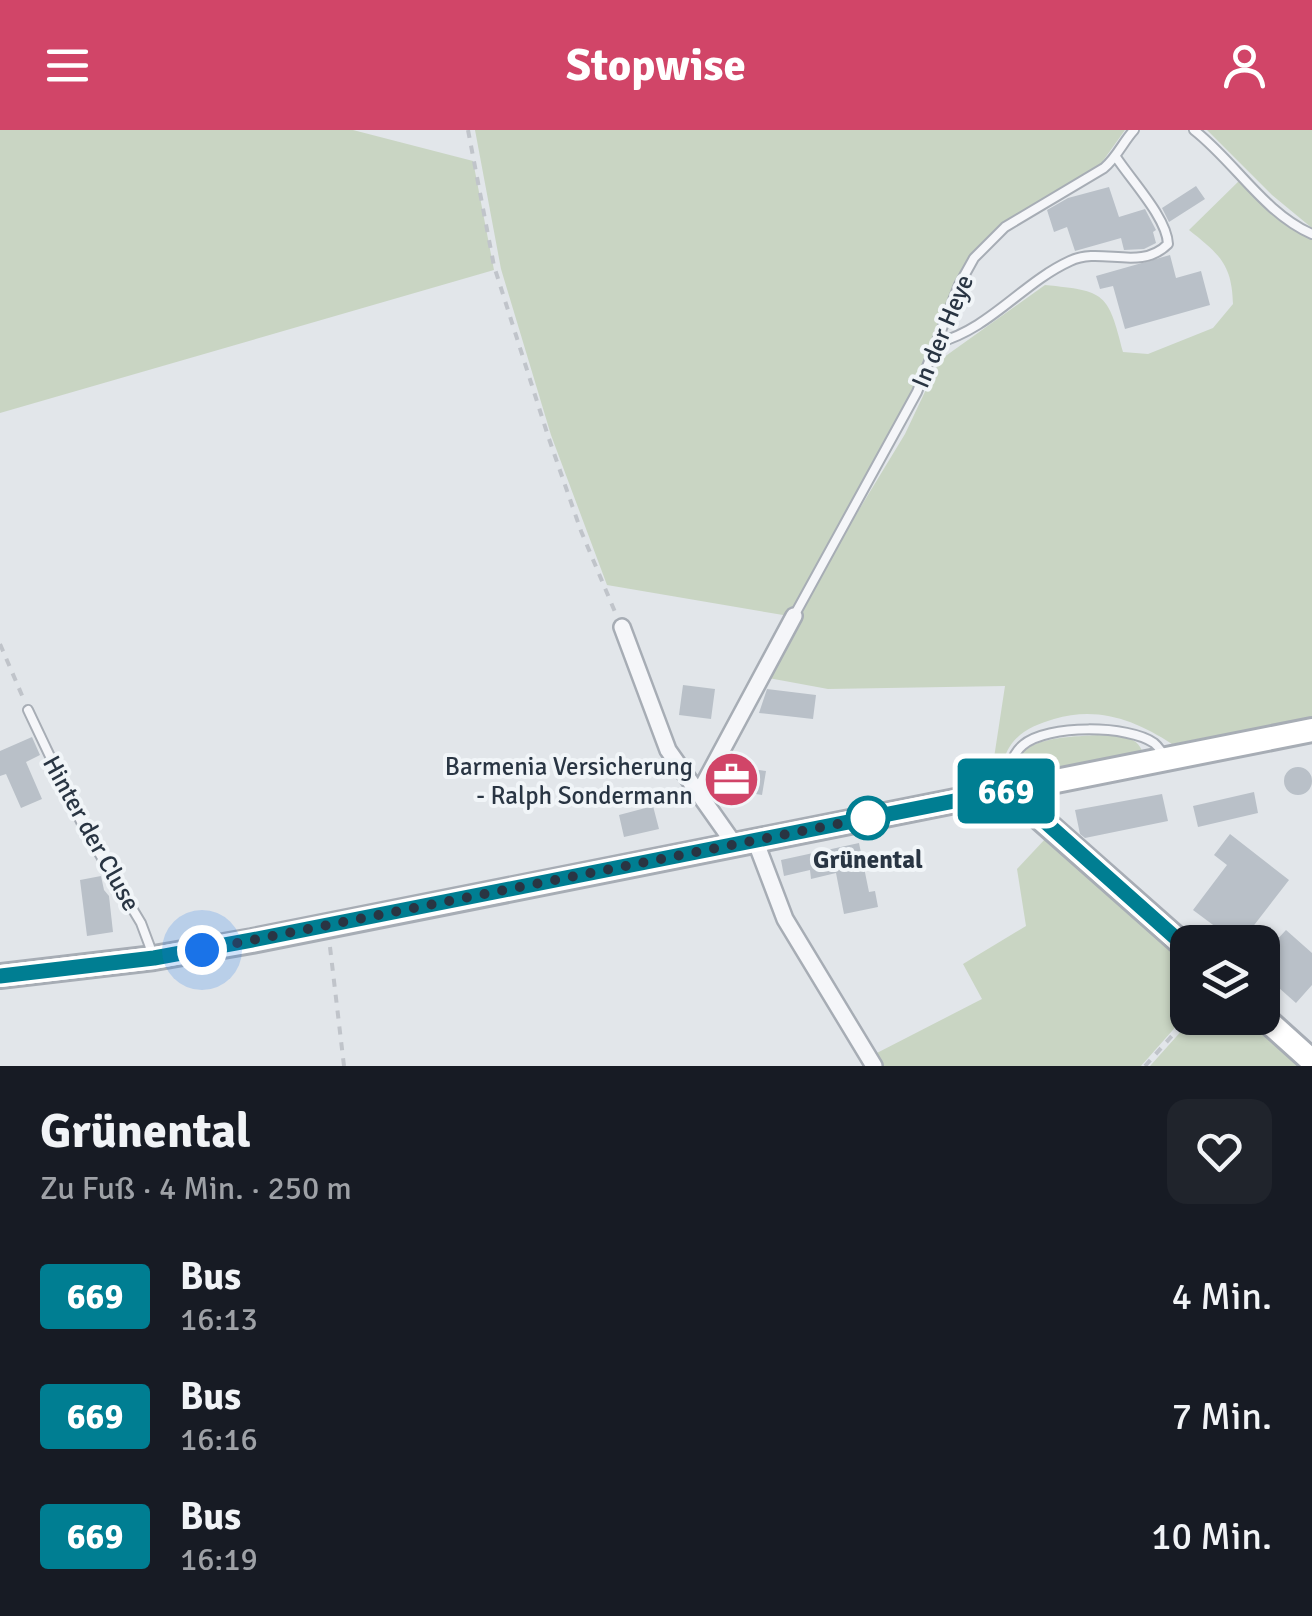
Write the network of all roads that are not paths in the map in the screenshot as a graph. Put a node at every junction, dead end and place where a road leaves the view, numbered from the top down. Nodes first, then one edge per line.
1 (1134, 130) edge
2 (1194, 130) edge
3 (1116, 157) junction
4 (1312, 234) edge
5 (937, 342) junction
6 (794, 616) joint
7 (622, 627) road end
8 (28, 710) road end
9 (1312, 730) edge
10 (1168, 759) junction
11 (1019, 788) junction
12 (699, 793) junction
13 (745, 843) junction
14 (1170, 933) edge
15 (154, 958) junction
16 (0, 976) edge
17 (1280, 1032) edge
18 (1312, 1060) edge
19 (874, 1066) edge

1 - 3 lane, In der Heye
2 - 4 lane
3 - 5 lane, In der Heye
3 - 5 lane
5 - 6 lane, In der Heye
6 - 12 street
7 - 12 street
8 - 15 lane, Hinter der Cluse
9 - 10 main road
10 - 11 main road
10 - 11 lane
11 - 13 main road
11 - 14 main road
12 - 13 street
13 - 15 main road
13 - 19 street
15 - 16 main road
17 - 18 main road

